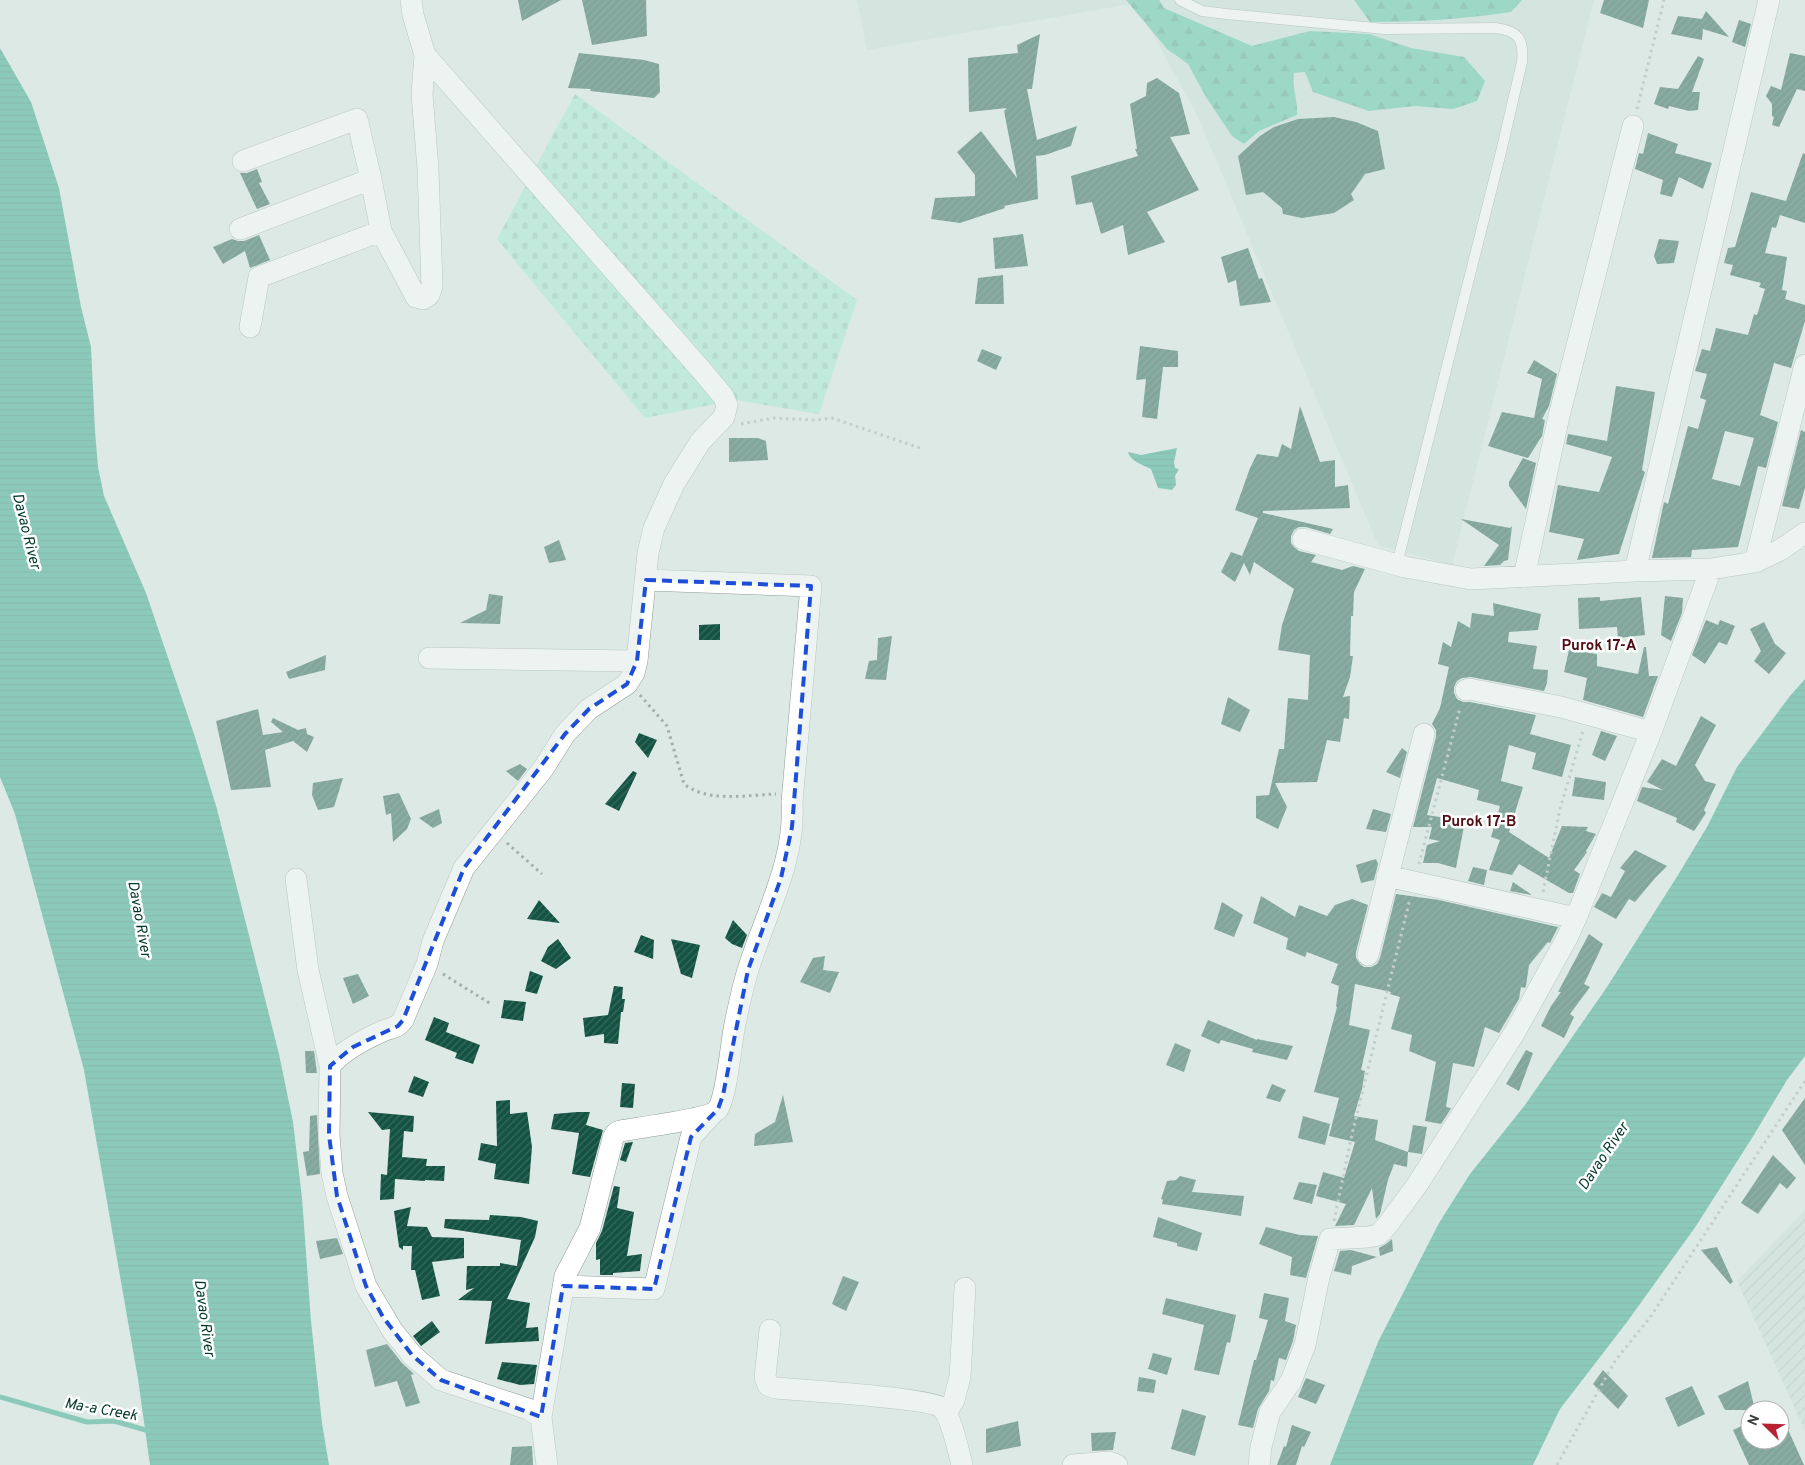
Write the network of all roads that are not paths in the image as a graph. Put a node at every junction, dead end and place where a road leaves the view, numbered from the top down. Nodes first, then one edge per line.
1 (411, 0) edge
2 (1180, 0) edge
3 (1769, 0) edge
4 (425, 55) junction
5 (1633, 126) road end
6 (243, 161) dead end
7 (371, 179) junction
8 (240, 229) dead end
9 (381, 230) junction
10 (250, 327) dead end
11 (1805, 365) edge
12 (1805, 533) edge
13 (1304, 539) dead end
14 (1755, 562) junction
15 (1397, 564) junction
16 (1711, 569) junction
17 (1635, 571) junction
18 (1524, 577) junction
19 (646, 580) junction
20 (429, 658) dead end
21 (635, 667) junction
22 (1466, 690) road end
23 (1650, 732) junction
24 (1424, 734) dead end
25 (1387, 876) junction
26 (296, 879) dead end
27 (1576, 918) junction
28 (1368, 955) dead end
29 (330, 1066) junction
30 (713, 1113) junction
31 (563, 1286) junction
32 (965, 1288) dead end
33 (770, 1330) dead end
34 (946, 1413) junction
35 (541, 1417) junction
36 (547, 1465) edge
37 (962, 1465) edge
38 (1073, 1465) edge
39 (1117, 1465) edge
40 (1260, 1465) edge

1 - 4 street
2 - 15 lane
3 - 17 street
4 - 9 street
4 - 19 street
5 - 18 street
6 - 7 street
7 - 8 street
7 - 9 street
9 - 10 street
11 - 14 street
12 - 14 street
13 - 15 street
14 - 16 street
15 - 18 street
16 - 17 street
16 - 23 street
17 - 18 street
19 - 21 street
19 - 30 street
20 - 21 street
21 - 29 street
22 - 23 street
23 - 27 street
24 - 25 street
25 - 27 street
25 - 28 street
26 - 29 street
27 - 40 street
29 - 35 street
30 - 31 street
30 - 31 street
31 - 35 street
32 - 34 street
33 - 34 street
34 - 37 street
35 - 36 street
38 - 39 street

